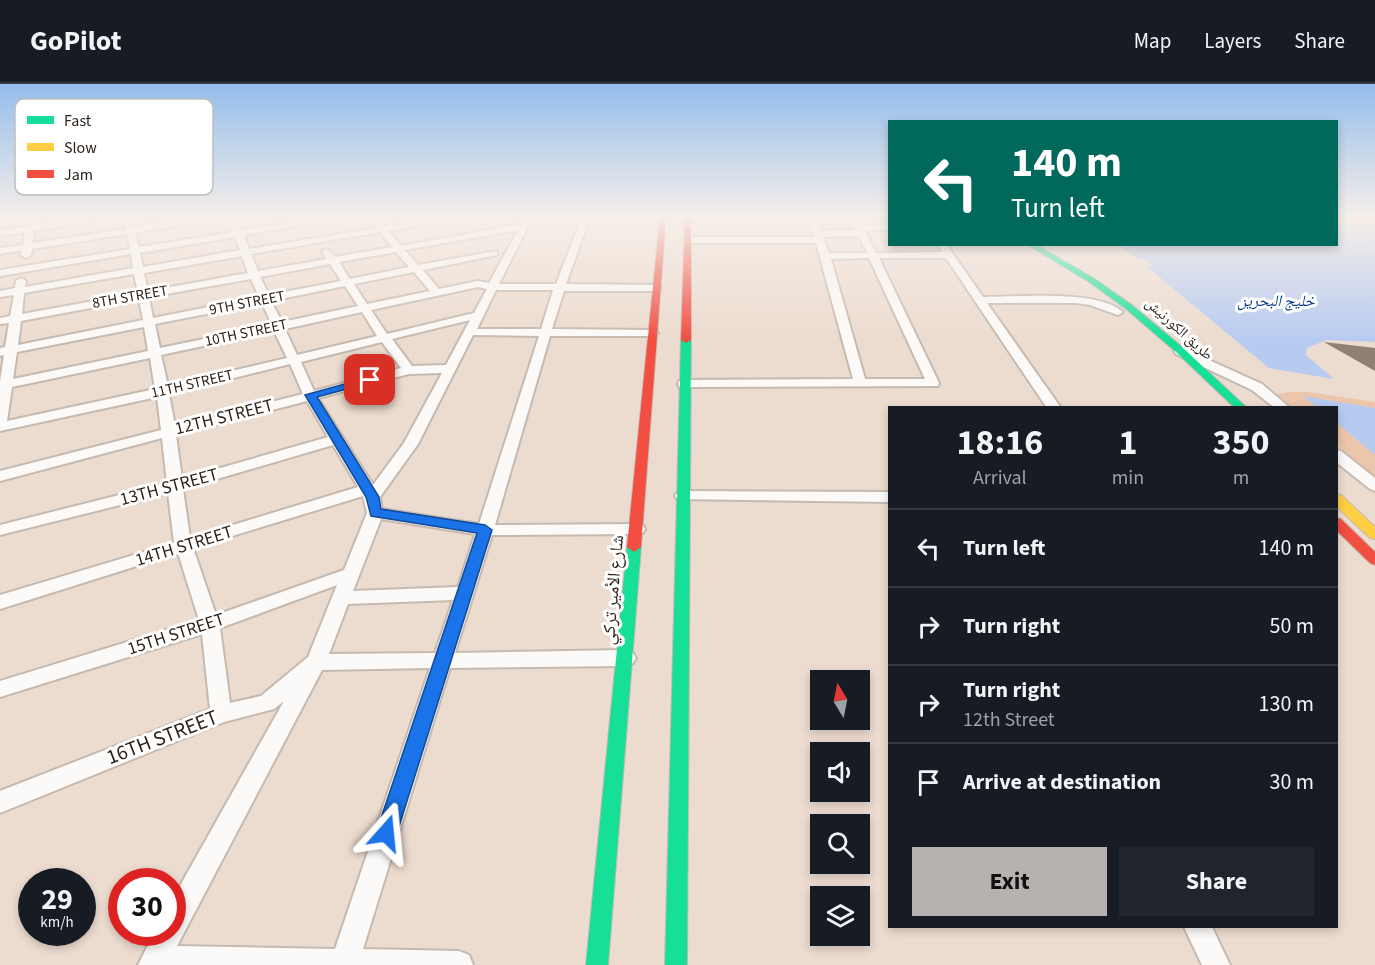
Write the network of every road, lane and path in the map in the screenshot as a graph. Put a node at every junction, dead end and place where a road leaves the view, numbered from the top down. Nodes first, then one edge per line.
1 (26, 258) edge
2 (91, 258) edge
3 (136, 258) edge
4 (211, 258) edge
5 (247, 258) edge
6 (343, 258) edge
7 (408, 258) edge
8 (571, 258) edge
9 (659, 258) edge
10 (687, 258) edge
11 (826, 258) edge
12 (873, 258) edge
13 (950, 258) edge
14 (1037, 258) edge
15 (1055, 258) edge
16 (499, 259) joint
17 (332, 260) junction
18 (24, 269) junction
19 (417, 269) junction
20 (138, 271) junction
21 (0, 273) edge
22 (254, 275) junction
23 (348, 283) junction
24 (493, 286) junction
25 (560, 287) junction
26 (656, 288) junction
27 (1086, 289) junction
28 (19, 291) junction
29 (437, 293) junction
30 (0, 294) edge
31 (143, 295) junction
32 (265, 299) junction
33 (979, 300) junction
34 (1076, 300) junction
35 (365, 307) junction
36 (1118, 312) junction
37 (478, 315) junction
38 (15, 318) junction
39 (0, 321) edge
40 (148, 322) junction
41 (277, 327) junction
42 (469, 332) junction
43 (545, 332) junction
44 (652, 333) junction
45 (384, 337) junction
46 (5, 351) edge
47 (1180, 351) junction
48 (155, 353) junction
49 (295, 360) junction
50 (1178, 367) dead end
51 (450, 369) junction
52 (409, 370) junction
53 (860, 383) junction
54 (684, 384) junction
55 (3, 385) edge
56 (161, 392) junction
57 (310, 395) junction
58 (1053, 406) edge
59 (1239, 406) edge
60 (1281, 406) edge
61 (0, 426) edge
62 (169, 431) junction
63 (337, 439) junction
64 (1338, 456) edge
65 (0, 476) edge
66 (176, 486) junction
67 (1375, 486) edge
68 (683, 496) junction
69 (888, 497) edge
70 (372, 500) junction
71 (1338, 500) edge
72 (1338, 524) edge
73 (637, 529) junction
74 (0, 530) edge
75 (485, 530) junction
76 (1375, 535) edge
77 (184, 546) junction
78 (1375, 560) edge
79 (351, 574) junction
80 (463, 593) junction
81 (340, 598) junction
82 (0, 602) edge
83 (210, 624) junction
84 (626, 658) junction
85 (443, 661) junction
86 (316, 662) junction
87 (0, 689) edge
88 (221, 714) junction
89 (0, 802) edge
90 (186, 901) edge
91 (1198, 928) edge
92 (162, 946) edge
93 (153, 963) edge
94 (344, 964) edge
95 (459, 965) edge
96 (597, 965) edge
97 (676, 965) edge
98 (1216, 965) edge

1 - 18 street
2 - 18 street
3 - 20 street
4 - 20 street
5 - 22 street
6 - 17 street, 8TH STREET
7 - 19 street
8 - 25 street
9 - 26 main road, شارع الأمير تركي
10 - 54 main road
11 - 53 street
12 - 53 street
13 - 33 street
14 - 27 main road, طريق الكورنيش
15 - 47 main road, طريق الكورنيش
16 - 19 street, 9TH STREET
16 - 24 street
17 - 22 street, 8TH STREET
17 - 23 street
18 - 21 street
18 - 28 street
19 - 23 street, 9TH STREET
19 - 29 street
20 - 28 street
20 - 31 street
22 - 31 street, 8TH STREET
22 - 32 street
23 - 32 street, 9TH STREET
23 - 35 street
24 - 25 street, 10TH STREET
24 - 29 street, 10TH STREET
24 - 37 street
25 - 26 street, 10TH STREET
25 - 43 street
26 - 44 main road, شارع الأمير تركي
27 - 34 street
27 - 36 main road, طريق الكورنيش
28 - 30 street
28 - 38 street
29 - 35 street, 10TH STREET
31 - 38 street, 8TH STREET
31 - 40 street
32 - 40 street, 9TH STREET
32 - 41 street
33 - 34 street
33 - 58 street
34 - 36 street
35 - 41 street, 10TH STREET
35 - 45 street
36 - 50 main road, طريق الكورنيش
37 - 42 street
37 - 45 street, 11TH STREET
38 - 39 street, 8TH STREET
38 - 46 street
40 - 46 street, 9TH STREET
40 - 48 street
41 - 48 street, 10TH STREET
41 - 49 street
42 - 43 street
42 - 51 street
43 - 44 street
43 - 75 street
44 - 73 main road, شارع الأمير تركي
45 - 49 street, 11TH STREET
45 - 52 street
46 - 55 street
47 - 59 main road, طريق الكورنيش
47 - 60 street
48 - 55 street, 10TH STREET
48 - 56 street
49 - 56 street, 11TH STREET
49 - 57 street
51 - 52 street, 12TH STREET
51 - 70 street
52 - 57 street, 12TH STREET
53 - 54 street
54 - 68 main road
55 - 61 street
56 - 61 street, 11TH STREET
56 - 62 street
57 - 62 street, 12TH STREET
57 - 63 street
62 - 65 street, 12TH STREET
62 - 66 street
63 - 66 street, 13TH STREET
63 - 70 street
64 - 67 street
66 - 74 street, 13TH STREET
66 - 77 street
68 - 69 street
68 - 97 main road
70 - 75 street
70 - 77 street, 14TH STREET
70 - 79 street
71 - 76 main road
72 - 78 main road
73 - 75 street
73 - 84 main road, شارع الأمير تركي
75 - 80 street
77 - 82 street, 14TH STREET
77 - 83 street
79 - 81 street
79 - 83 street, 15TH STREET
80 - 81 street
80 - 85 street
81 - 86 street
83 - 87 street, 15TH STREET
83 - 88 street
84 - 85 street
84 - 96 main road, شارع الأمير تركي
85 - 86 street
85 - 94 street
86 - 88 street, 16TH STREET
86 - 90 street
88 - 89 street, 16TH STREET
91 - 98 street
92 - 93 street
93 - 94 street
94 - 95 street

